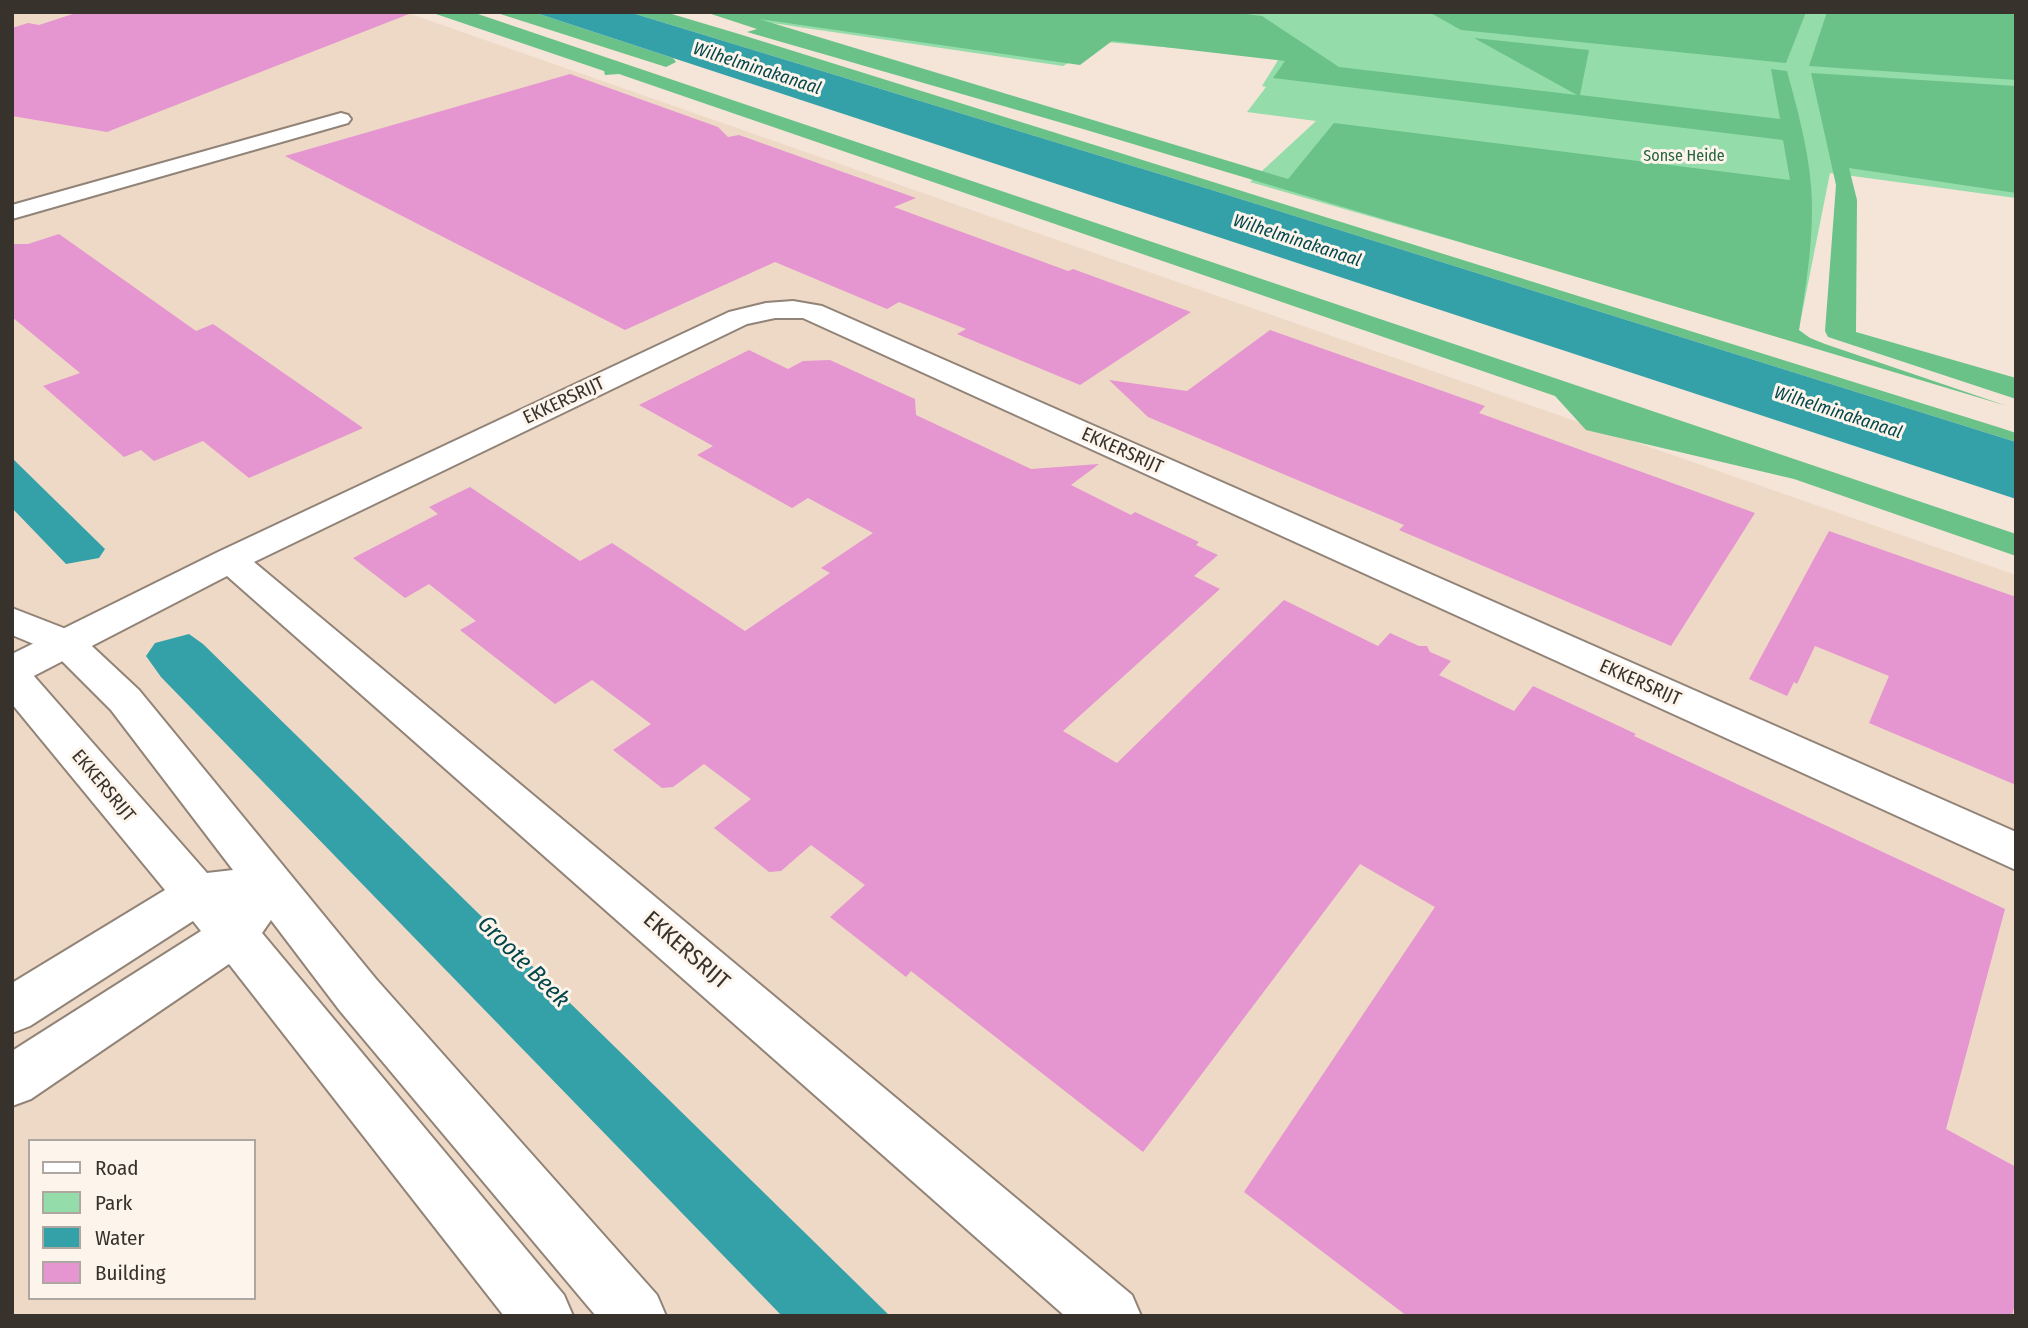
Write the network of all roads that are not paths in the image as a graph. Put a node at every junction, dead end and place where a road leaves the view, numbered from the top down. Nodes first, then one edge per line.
1 (341, 119) dead end
2 (12, 212) edge
3 (230, 560) junction
4 (12, 620) edge
5 (66, 643) junction
6 (12, 670) edge
7 (12, 677) edge
8 (2016, 852) edge
9 (269, 884) junction
10 (197, 894) junction
11 (234, 935) junction
12 (12, 1010) edge
13 (12, 1081) edge
14 (543, 1316) edge
15 (636, 1316) edge
16 (1111, 1316) edge

1 - 2 street
3 - 5 street, EKKERSRIJT
3 - 8 street, EKKERSRIJT
3 - 16 street, EKKERSRIJT
4 - 5 street
5 - 6 street, EKKERSRIJT
5 - 9 street
7 - 10 street, EKKERSRIJT
9 - 10 street
9 - 11 street
9 - 15 street
10 - 11 street, EKKERSRIJT
10 - 12 street
11 - 13 street
11 - 14 street, EKKERSRIJT

